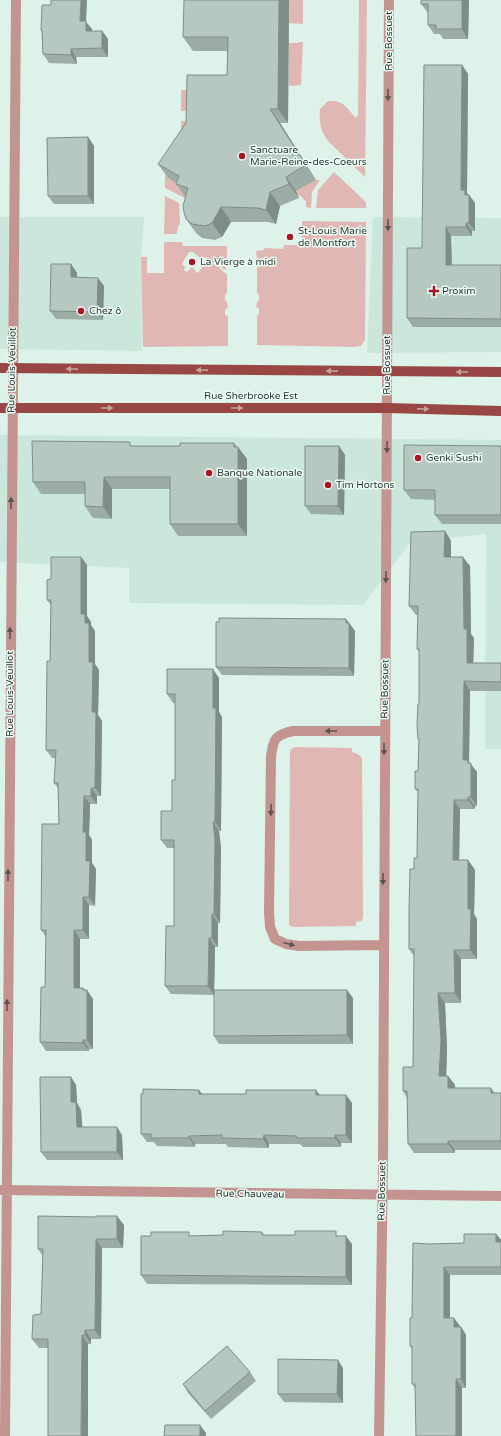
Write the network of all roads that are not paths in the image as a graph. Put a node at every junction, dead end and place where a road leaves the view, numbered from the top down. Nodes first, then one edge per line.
1 (16, 0) edge
2 (389, 0) edge
3 (0, 368) edge
4 (12, 368) junction
5 (388, 372) junction
6 (501, 372) edge
7 (0, 408) edge
8 (12, 408) junction
9 (387, 408) junction
10 (501, 410) edge
11 (384, 731) junction
12 (383, 945) junction
13 (3, 1190) edge
14 (382, 1195) junction
15 (501, 1196) edge
16 (4, 1436) edge
17 (379, 1436) edge

1 - 4 street, Rue Louis-Veuillot
2 -> 5 street, Rue Bossuet
3 - 4 main road
5 -> 4 main road
4 - 8 street, Rue Louis-Veuillot
6 -> 5 main road
5 - 9 street, Rue Bossuet
7 - 8 main road, Rue Sherbrooke Est
8 -> 9 main road, Rue Sherbrooke Est
13 -> 8 street, Rue Louis-Veuillot
9 -> 10 main road, Rue Sherbrooke Est
9 -> 11 street, Rue Bossuet
11 -> 12 street, Rue Bossuet
11 -> 12 street, Rue Bossuet
12 - 14 street, Rue Bossuet
13 - 14 street, Rue Chauveau
13 - 16 street, Rue Louis-Veuillot
14 - 15 street, Rue Chauveau
14 - 17 street, Rue Bossuet

